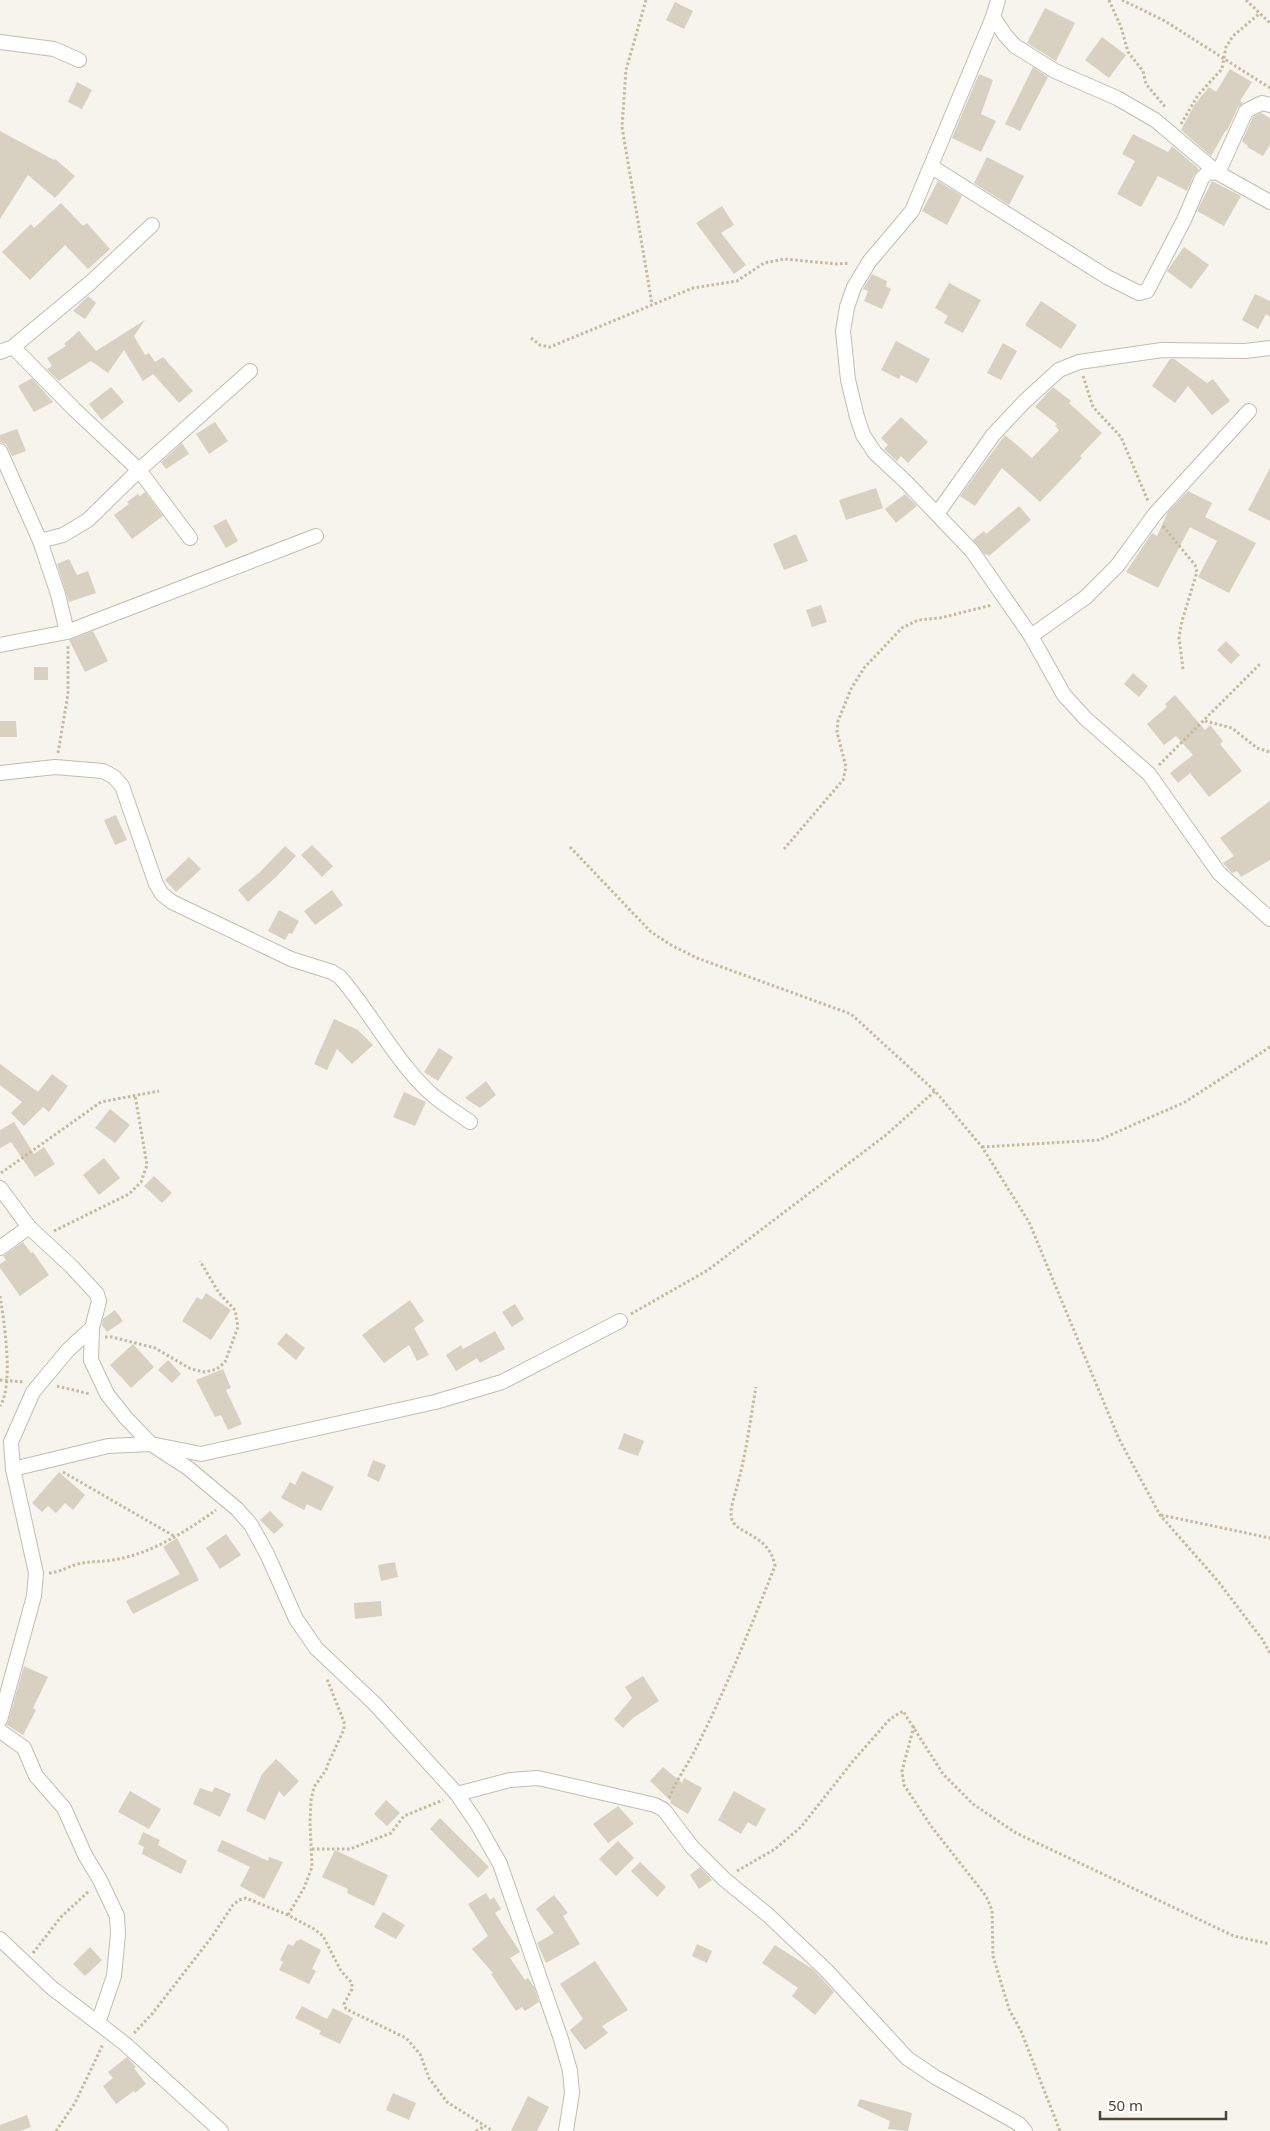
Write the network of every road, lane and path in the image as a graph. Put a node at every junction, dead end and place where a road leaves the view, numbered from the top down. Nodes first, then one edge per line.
1 (646, 0) edge
2 (998, 0) edge
3 (1109, 0) edge
4 (1122, 0) edge
5 (1246, 0) edge
6 (1260, 13) junction
7 (993, 17) junction
8 (1270, 23) edge
9 (0, 42) edge
10 (1224, 58) junction
11 (79, 60) dead end
12 (1270, 88) edge
13 (1270, 105) edge
14 (1168, 110) dead end
15 (1178, 139) junction
16 (932, 167) junction
17 (1218, 173) junction
18 (1270, 202) edge
19 (152, 225) dead end
20 (868, 262) junction
21 (652, 304) junction
22 (531, 338) dead end
23 (1270, 348) edge
24 (6, 349) edge
25 (1079, 362) junction
26 (250, 371) dead end
27 (1249, 411) dead end
28 (0, 452) edge
29 (140, 470) junction
30 (937, 514) junction
31 (1155, 514) junction
32 (316, 536) dead end
33 (190, 538) dead end
34 (40, 541) junction
35 (1007, 601) junction
36 (67, 632) junction
37 (1031, 636) junction
38 (0, 645) edge
39 (1261, 663) dead end
40 (1183, 669) dead end
41 (1204, 721) junction
42 (1270, 752) edge
43 (55, 767) junction
44 (0, 773) edge
45 (1150, 774) junction
46 (570, 847) dead end
47 (784, 849) dead end
48 (1270, 919) edge
49 (1270, 1047) edge
50 (935, 1090) junction
51 (159, 1091) dead end
52 (136, 1095) junction
53 (470, 1122) dead end
54 (982, 1147) junction
55 (0, 1173) edge
56 (0, 1188) edge
57 (29, 1227) junction
58 (40, 1237) junction
59 (0, 1248) edge
60 (200, 1261) dead end
61 (0, 1296) edge
62 (620, 1321) joint
63 (92, 1333) junction
64 (40, 1384) junction
65 (756, 1387) dead end
66 (112, 1401) junction
67 (0, 1406) edge
68 (151, 1444) junction
69 (45, 1461) junction
70 (13, 1469) junction
71 (228, 1502) junction
72 (1160, 1515) junction
73 (174, 1537) junction
74 (1270, 1538) edge
75 (36, 1573) junction
76 (1270, 1653) edge
77 (324, 1672) dead end
78 (0, 1720) edge
79 (914, 1726) junction
80 (0, 1731) edge
81 (457, 1794) junction
82 (664, 1810) junction
83 (312, 1849) junction
84 (724, 1879) junction
85 (100, 1880) junction
86 (288, 1915) junction
87 (0, 1940) edge
88 (1270, 1944) edge
89 (24, 1963) junction
90 (103, 2027) junction
91 (124, 2044) junction
92 (485, 2126) junction
93 (56, 2131) edge
94 (221, 2131) edge
95 (476, 2131) edge
96 (493, 2131) edge
97 (566, 2131) edge
98 (1025, 2131) edge
99 (1060, 2131) edge

1 - 21 path
2 - 7 street
3 - 14 path
4 - 10 path
5 - 6 path
6 - 8 path
6 - 10 path
7 - 15 street
7 - 16 street
9 - 11 street
10 - 12 path
10 - 15 path
13 - 17 street
15 - 17 street
16 - 17 street
16 - 20 street
17 - 18 street
19 - 24 street
20 - 21 path
20 - 30 street
21 - 22 path
23 - 25 street
24 - 29 street
25 - 30 street
25 - 31 path
26 - 29 street
27 - 31 street
28 - 34 street
29 - 33 street
29 - 34 street
30 - 35 street
31 - 37 street
31 - 40 path
32 - 36 street
34 - 36 street
35 - 37 street
35 - 47 path
36 - 38 street
36 - 43 path
37 - 45 street
39 - 41 path
41 - 42 path
41 - 45 path
43 - 44 street
43 - 53 street
45 - 48 street
46 - 50 path
49 - 54 path
50 - 54 path
50 - 62 path
51 - 52 path
52 - 55 path
52 - 58 path
54 - 72 path
56 - 57 street
57 - 58 street
57 - 59 street
58 - 63 street
60 - 63 path
61 - 67 path
62 - 68 street
63 - 64 street
63 - 66 street
64 - 66 path
64 - 70 street
65 - 82 path
66 - 68 street
68 - 69 street
68 - 71 street
69 - 70 street
69 - 73 path
70 - 75 street
71 - 73 path
71 - 81 street
72 - 74 path
72 - 76 path
73 - 75 path
75 - 78 street
77 - 83 path
79 - 84 path
79 - 88 path
79 - 99 path
80 - 85 street
81 - 82 street
81 - 83 path
81 - 97 street
82 - 84 street
83 - 86 path
84 - 98 street
85 - 89 path
85 - 90 street
86 - 91 path
86 - 92 path
87 - 89 street
89 - 90 street
90 - 91 street
90 - 93 path
91 - 94 street
92 - 95 path
92 - 96 path

